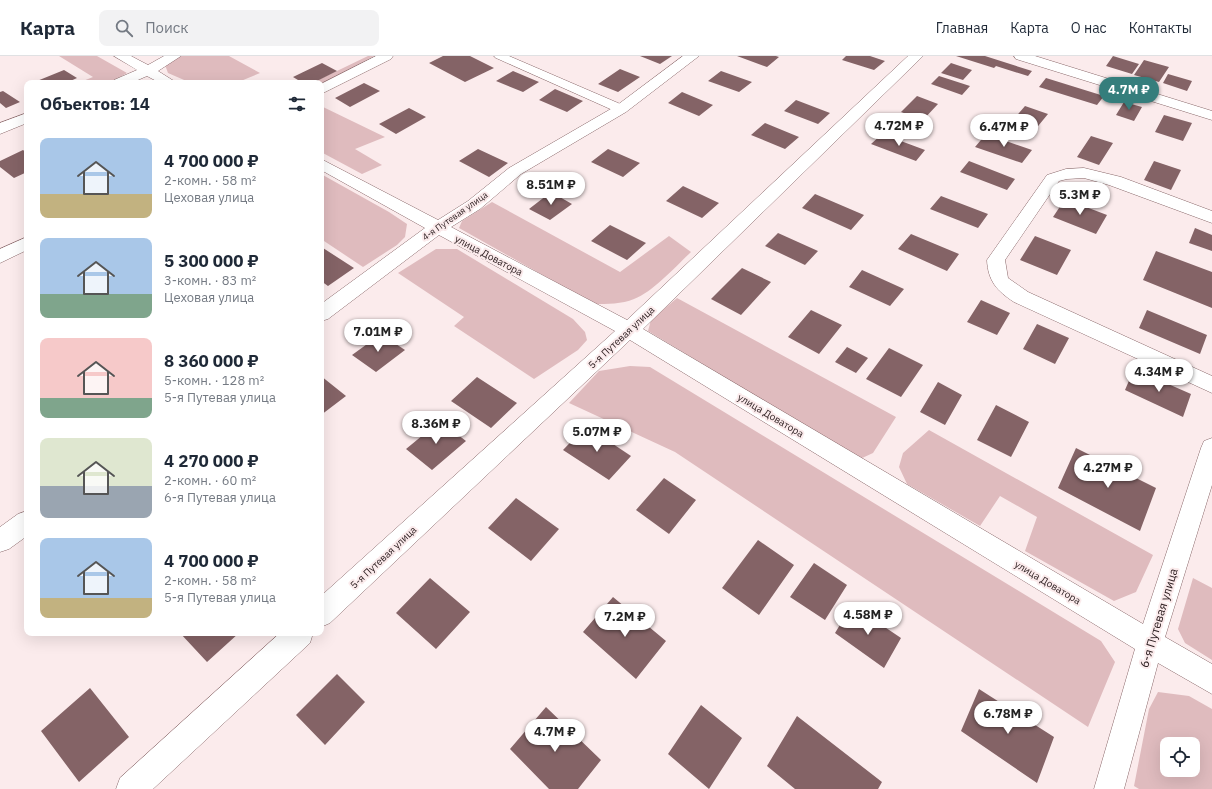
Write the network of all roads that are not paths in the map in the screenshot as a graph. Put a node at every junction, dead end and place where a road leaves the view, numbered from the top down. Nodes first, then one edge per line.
1 (121, 56) edge
2 (174, 56) edge
3 (386, 56) edge
4 (500, 56) edge
5 (692, 56) edge
6 (916, 56) edge
7 (1021, 56) edge
8 (148, 71) junction
9 (126, 80) edge
10 (164, 80) edge
11 (324, 88) edge
12 (620, 109) junction
13 (1212, 116) edge
14 (24, 119) edge
15 (0, 129) edge
16 (324, 166) edge
17 (1212, 217) edge
18 (438, 227) junction
19 (24, 245) edge
20 (0, 257) edge
21 (324, 312) edge
22 (629, 330) junction
23 (1212, 384) edge
24 (1212, 448) edge
25 (24, 524) edge
26 (0, 541) edge
27 (324, 611) edge
28 (297, 636) edge
29 (1150, 644) junction
30 (1212, 680) edge
31 (131, 789) edge
32 (1109, 789) edge

1 - 8 street
2 - 8 street
3 - 11 street
4 - 12 lane
5 - 12 street, 4-я Путевая улица
6 - 22 street, 5-я Путевая улица
7 - 13 street
8 - 9 street
8 - 10 street
12 - 18 street, 4-я Путевая улица
14 - 15 street
16 - 18 street, улица Доватора
17 - 23 street
18 - 21 street, 4-я Путевая улица
18 - 22 street, улица Доватора
19 - 20 street
22 - 27 street, 5-я Путевая улица
22 - 29 street, улица Доватора
24 - 29 street, 6-я Путевая улица
25 - 26 street
28 - 31 street
29 - 30 street, улица Доватора
29 - 32 street, 6-я Путевая улица

